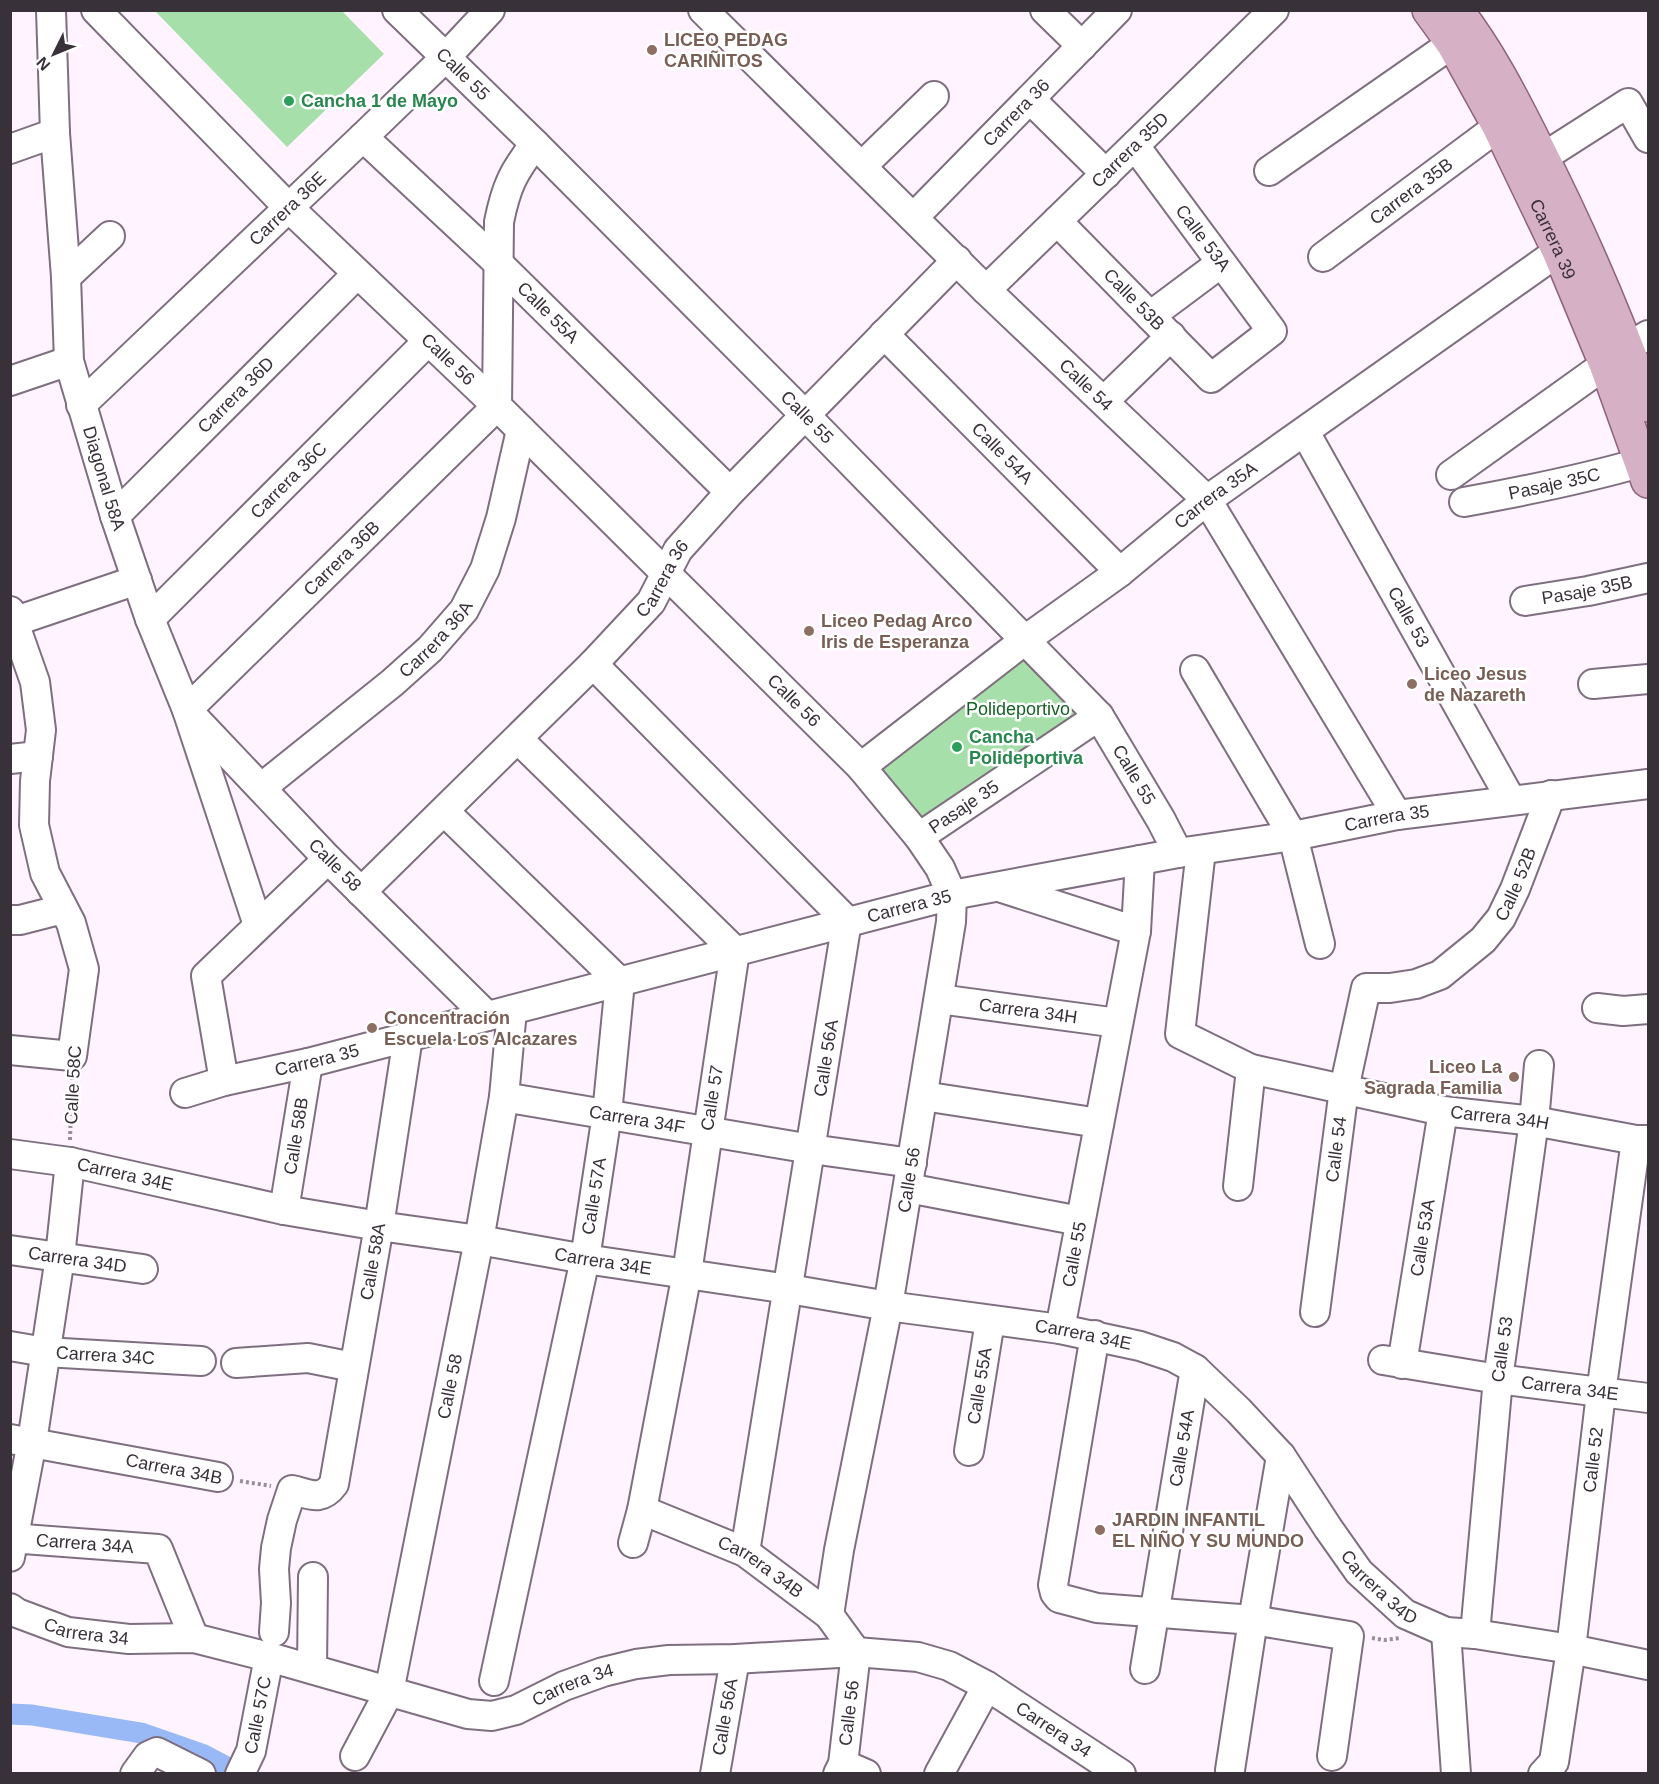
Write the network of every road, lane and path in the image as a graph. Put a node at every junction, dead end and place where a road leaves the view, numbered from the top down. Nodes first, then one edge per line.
1 (51, 10) edge
2 (96, 10) edge
3 (397, 10) edge
4 (490, 10) edge
5 (703, 10) edge
6 (1045, 10) edge
7 (1117, 10) edge
8 (1274, 10) edge
9 (1429, 10) edge
10 (1456, 10) edge
11 (1453, 43) junction
12 (1082, 46) junction
13 (446, 57) junction
14 (934, 96) dead end
15 (1030, 99) junction
16 (1499, 126) junction
17 (55, 132) junction
18 (363, 137) junction
19 (1648, 138) edge
20 (535, 144) junction
21 (1135, 146) junction
22 (10, 149) edge
23 (1542, 158) junction
24 (862, 166) junction
25 (1269, 171) dead end
26 (1106, 174) junction
27 (288, 207) junction
28 (914, 217) junction
29 (1057, 221) junction
30 (110, 236) dead end
31 (1569, 244) junction
32 (1323, 257) dead end
33 (957, 260) junction
34 (497, 262) junction
35 (1221, 262) junction
36 (357, 274) junction
37 (66, 278) junction
38 (987, 290) junction
39 (1150, 316) junction
40 (884, 334) junction
41 (1171, 336) junction
42 (428, 341) junction
43 (1627, 349) edge
44 (69, 361) junction
45 (1211, 378) joint
46 (10, 381) edge
47 (1104, 402) junction
48 (81, 405) junction
49 (1648, 405) edge
50 (497, 406) junction
51 (805, 415) junction
52 (521, 430) junction
53 (1305, 432) junction
54 (1646, 471) edge
55 (1451, 475) dead end
56 (730, 492) junction
57 (1207, 500) junction
58 (1464, 501) dead end
59 (116, 516) junction
60 (1120, 572) junction
61 (666, 574) junction
62 (1648, 578) edge
63 (137, 580) junction
64 (1526, 601) dead end
65 (12, 619) edge
66 (150, 619) junction
67 (1025, 640) junction
68 (593, 664) junction
69 (1196, 670) dead end
70 (1648, 679) edge
71 (1593, 684) dead end
72 (187, 710) junction
73 (1099, 716) junction
74 (518, 739) junction
75 (24, 758) edge
76 (861, 767) junction
77 (1648, 784) edge
78 (261, 788) junction
79 (1551, 795) junction
80 (1511, 800) junction
81 (445, 812) junction
82 (1397, 815) junction
83 (1293, 836) junction
84 (919, 837) junction
85 (1189, 852) junction
86 (328, 859) junction
87 (1140, 860) junction
88 (1000, 887) junction
89 (362, 892) junction
90 (952, 895) junction
91 (63, 909) junction
92 (10, 920) edge
93 (847, 921) junction
94 (258, 925) junction
95 (1136, 931) junction
96 (1320, 944) dead end
97 (735, 951) junction
98 (620, 982) junction
99 (1366, 988) joint
100 (939, 999) junction
101 (1597, 1008) dead end
102 (1648, 1009) edge
103 (499, 1013) junction
104 (1118, 1023) junction
105 (408, 1037) junction
106 (10, 1050) edge
107 (72, 1056) junction
108 (308, 1063) junction
109 (1539, 1065) dead end
110 (1251, 1069) junction
111 (224, 1080) junction
112 (1344, 1089) junction
113 (185, 1093) dead end
114 (923, 1096) junction
115 (504, 1097) junction
116 (1443, 1111) junction
117 (607, 1114) junction
118 (1534, 1121) junction
119 (1099, 1123) junction
120 (707, 1130) junction
121 (1642, 1140) edge
122 (811, 1149) junction
123 (10, 1154) edge
124 (70, 1162) junction
125 (910, 1176) junction
126 (1238, 1186) dead end
127 (284, 1210) junction
128 (1080, 1221) junction
129 (379, 1226) junction
130 (479, 1240) junction
131 (10, 1250) edge
132 (60, 1257) junction
133 (585, 1259) junction
134 (143, 1269) dead end
135 (687, 1273) junction
136 (789, 1289) junction
137 (888, 1306) junction
138 (1315, 1312) dead end
139 (990, 1321) junction
140 (1060, 1329) junction
141 (1095, 1335) junction
142 (10, 1347) edge
143 (45, 1352) junction
144 (201, 1361) dead end
145 (236, 1362) dead end
146 (1393, 1362) joint
147 (353, 1366) junction
148 (1195, 1369) junction
149 (1498, 1379) junction
150 (1601, 1393) junction
151 (1648, 1398) edge
152 (21, 1440) edge
153 (969, 1452) dead end
154 (1281, 1456) junction
155 (218, 1477) joint
156 (292, 1490) junction
157 (642, 1510) junction
158 (633, 1543) dead end
159 (11, 1545) edge
160 (745, 1552) junction
161 (313, 1577) dead end
162 (10, 1608) edge
163 (1155, 1612) junction
164 (829, 1615) junction
165 (1253, 1620) junction
166 (1446, 1632) junction
167 (1475, 1634) junction
168 (194, 1638) junction
169 (272, 1645) junction
170 (1571, 1649) junction
171 (856, 1653) junction
172 (735, 1659) junction
173 (1648, 1665) edge
174 (312, 1669) junction
175 (1145, 1669) dead end
176 (494, 1681) dead end
177 (987, 1686) junction
178 (389, 1692) junction
179 (356, 1756) dead end
180 (1332, 1756) dead end
181 (246, 1762) edge
182 (138, 1768) edge
183 (849, 1770) edge
184 (1230, 1770) dead end
185 (201, 1773) edge
186 (715, 1773) edge
187 (939, 1773) edge
188 (1121, 1773) edge
189 (1456, 1773) edge
190 (1543, 1773) edge

1 - 17 street, Diagonal 58A
2 - 27 street, Calle 56
3 - 13 street, Calle 55
4 - 13 street, Carrera 36E
5 - 24 street, Calle 54
6 - 12 street
7 - 12 street, Carrera 36
8 - 21 street, Carrera 35D
9 - 11 main road, Carrera 39
10 - 23 main road, Carrera 39
11 - 16 main road, Carrera 39
11 - 25 street
12 - 15 street, Carrera 36
13 - 18 street, Carrera 36E
13 - 20 street, Calle 55
14 - 24 street
15 - 26 street
15 - 28 street, Carrera 36
16 - 31 main road, Carrera 39
16 - 32 street, Carrera 35B
17 - 22 street
17 - 37 street, Diagonal 58A
18 - 27 street, Carrera 36E
18 - 34 street, Calle 55A
19 - 23 street
20 - 34 street
20 - 51 street, Calle 55
21 - 26 street, Carrera 35D
21 - 35 street, Calle 53A
23 - 31 main road, Carrera 39
24 - 28 street, Calle 54
26 - 29 street, Carrera 35D
27 - 36 street, Calle 56
27 - 48 street, Carrera 36E
28 - 33 street, Calle 54
29 - 38 street, Carrera 35D
29 - 39 street, Calle 53B
30 - 37 street
31 - 43 main road, Carrera 39
31 - 53 street, Carrera 35A
33 - 38 street, Calle 54
33 - 40 street, Carrera 36
34 - 50 street
34 - 56 street, Calle 55A
35 - 39 street
35 - 45 street, Calle 53A
36 - 42 street, Calle 56
36 - 59 street, Carrera 36D
37 - 44 street, Diagonal 58A
38 - 47 street, Calle 54
39 - 41 street, Calle 53B
40 - 51 street, Carrera 36
40 - 60 street, Calle 54A
41 - 45 street, Calle 53B
41 - 47 street
42 - 50 street, Calle 56
42 - 66 street, Carrera 36C
43 - 49 main road, Carrera 39
43 - 54 main road, Carrera 39
43 - 55 street
44 - 46 street
44 - 48 street, Diagonal 58A
47 - 57 street, Calle 54
48 - 59 street, Diagonal 58A
50 - 52 street, Calle 56
50 - 72 street, Carrera 36B
51 - 56 street, Carrera 36
51 - 67 street, Calle 55
52 - 61 street, Calle 56
52 - 78 street, Carrera 36A
53 - 57 street, Carrera 35A
53 - 80 street, Calle 53
54 - 58 street, Pasaje 35C
56 - 61 street, Carrera 36
57 - 60 street, Carrera 35A
57 - 82 street, Calle 54
59 - 63 street, Diagonal 58A
60 - 67 street, Carrera 35A
61 - 68 street, Carrera 36
61 - 76 street, Calle 56
62 - 64 street, Pasaje 35B
63 - 65 street
63 - 66 street, Diagonal 58A
65 - 75 street, Calle 58C
66 - 72 street, Diagonal 58A
67 - 73 street, Calle 55
67 - 76 street, Carrera 35A
68 - 74 street, Carrera 36
68 - 93 street
69 - 83 street
70 - 71 street
72 - 78 street, Calle 58
72 - 94 street, Diagonal 58A
73 - 84 street, Pasaje 35
73 - 85 street, Calle 55
74 - 81 street, Carrera 36
74 - 97 street
75 - 91 street, Calle 58C
76 - 84 street, Calle 56
77 - 79 street, Carrera 35
78 - 86 street, Calle 58
79 - 80 street, Carrera 35
79 - 99 street, Calle 52B
80 - 82 street, Carrera 35
81 - 89 street, Carrera 36
81 - 98 street
82 - 83 street, Carrera 35
83 - 85 street, Carrera 35
83 - 96 street
84 - 90 street, Calle 56
85 - 87 street, Carrera 35
85 - 110 street, Carrera 34H
86 - 89 street, Calle 58
86 - 94 street
87 - 88 street, Carrera 35
87 - 95 street, Calle 55
88 - 90 street, Carrera 35
88 - 95 street
89 - 103 street, Calle 58
90 - 93 street, Carrera 35
90 - 100 street, Calle 56
91 - 92 street
91 - 107 street, Calle 58C
93 - 97 street, Carrera 35
93 - 122 street, Calle 56A
94 - 111 street
95 - 104 street, Calle 55
97 - 98 street, Carrera 35
97 - 120 street, Calle 57
98 - 103 street, Carrera 35
98 - 117 street, Calle 57A
99 - 112 street, Calle 54
100 - 104 street, Carrera 34H
100 - 114 street, Calle 56
101 - 102 street
103 - 105 street, Carrera 35
103 - 115 street, Calle 58
104 - 119 street, Calle 55
105 - 108 street, Carrera 35
105 - 129 street, Calle 58A
106 - 107 street
107 - 124 path, Calle 58C
108 - 111 street, Carrera 35
108 - 127 street, Calle 58B
109 - 118 street, Calle 53
110 - 112 street, Carrera 34H
110 - 126 street
111 - 113 street, Carrera 35
112 - 116 street, Carrera 34H
112 - 138 street, Calle 54
114 - 119 street
114 - 125 street, Calle 56
115 - 117 street, Carrera 34F
115 - 130 street, Calle 58
116 - 118 street, Carrera 34H
116 - 146 street, Calle 53A
117 - 120 street, Carrera 34F
117 - 133 street, Calle 57A
118 - 121 street, Carrera 34H
118 - 149 street, Calle 53
119 - 128 street, Calle 55
120 - 122 street, Carrera 34F
120 - 135 street, Calle 57
121 - 150 street, Calle 52
122 - 125 street, Carrera 34F
122 - 136 street, Calle 56A
123 - 124 street, Carrera 34E
124 - 127 street, Carrera 34E
124 - 132 street
125 - 128 street, Carrera 34F
125 - 137 street, Calle 56
127 - 129 street, Carrera 34E
128 - 140 street, Calle 55
129 - 130 street, Carrera 34E
129 - 147 street, Calle 58A
130 - 133 street, Carrera 34E
130 - 178 street, Calle 58
131 - 132 street, Carrera 34D
132 - 134 street, Carrera 34D
132 - 143 street
133 - 135 street, Carrera 34E
133 - 176 street, Calle 57A
135 - 136 street, Carrera 34E
135 - 157 street, Calle 57
136 - 137 street, Carrera 34E
136 - 160 street, Calle 56A
137 - 139 street, Carrera 34E
137 - 164 street, Calle 56
139 - 140 street, Carrera 34E
139 - 153 street, Calle 55A
140 - 141 street, Carrera 34E
141 - 148 street, Carrera 34E
141 - 163 street
142 - 143 street, Carrera 34C
143 - 144 street, Carrera 34C
143 - 152 street
145 - 147 street
146 - 149 street, Carrera 34E
147 - 156 street, Calle 58A
148 - 154 street, Carrera 34D
148 - 163 street, Calle 54A
149 - 150 street, Carrera 34E
149 - 167 street, Calle 53
150 - 151 street, Carrera 34E
150 - 170 street, Calle 52
152 - 155 street, Carrera 34B
152 - 159 street
154 - 165 street
154 - 166 street, Carrera 34D
155 - 156 path, Carrera 34B
156 - 169 street, Calle 57C
157 - 158 street, Calle 57
157 - 160 street, Carrera 34B
159 - 168 street, Carrera 34A
160 - 164 street, Carrera 34B
161 - 174 street
162 - 168 street, Carrera 34
163 - 165 street
163 - 175 street, Calle 54A
164 - 171 street, Carrera 34B
165 - 180 street
165 - 184 street
166 - 167 street, Carrera 34D
166 - 189 street
167 - 170 street, Carrera 34D
168 - 169 street, Carrera 34
169 - 174 street, Carrera 34
169 - 181 street, Calle 57C
170 - 173 street, Carrera 34D
170 - 190 street, Calle 52
171 - 172 street, Carrera 34
171 - 177 street, Carrera 34
171 - 183 street, Calle 56
172 - 178 street, Carrera 34
172 - 186 street, Calle 56A
174 - 178 street, Carrera 34
177 - 187 street
177 - 188 street, Carrera 34
178 - 179 street, Calle 58
182 - 185 street

